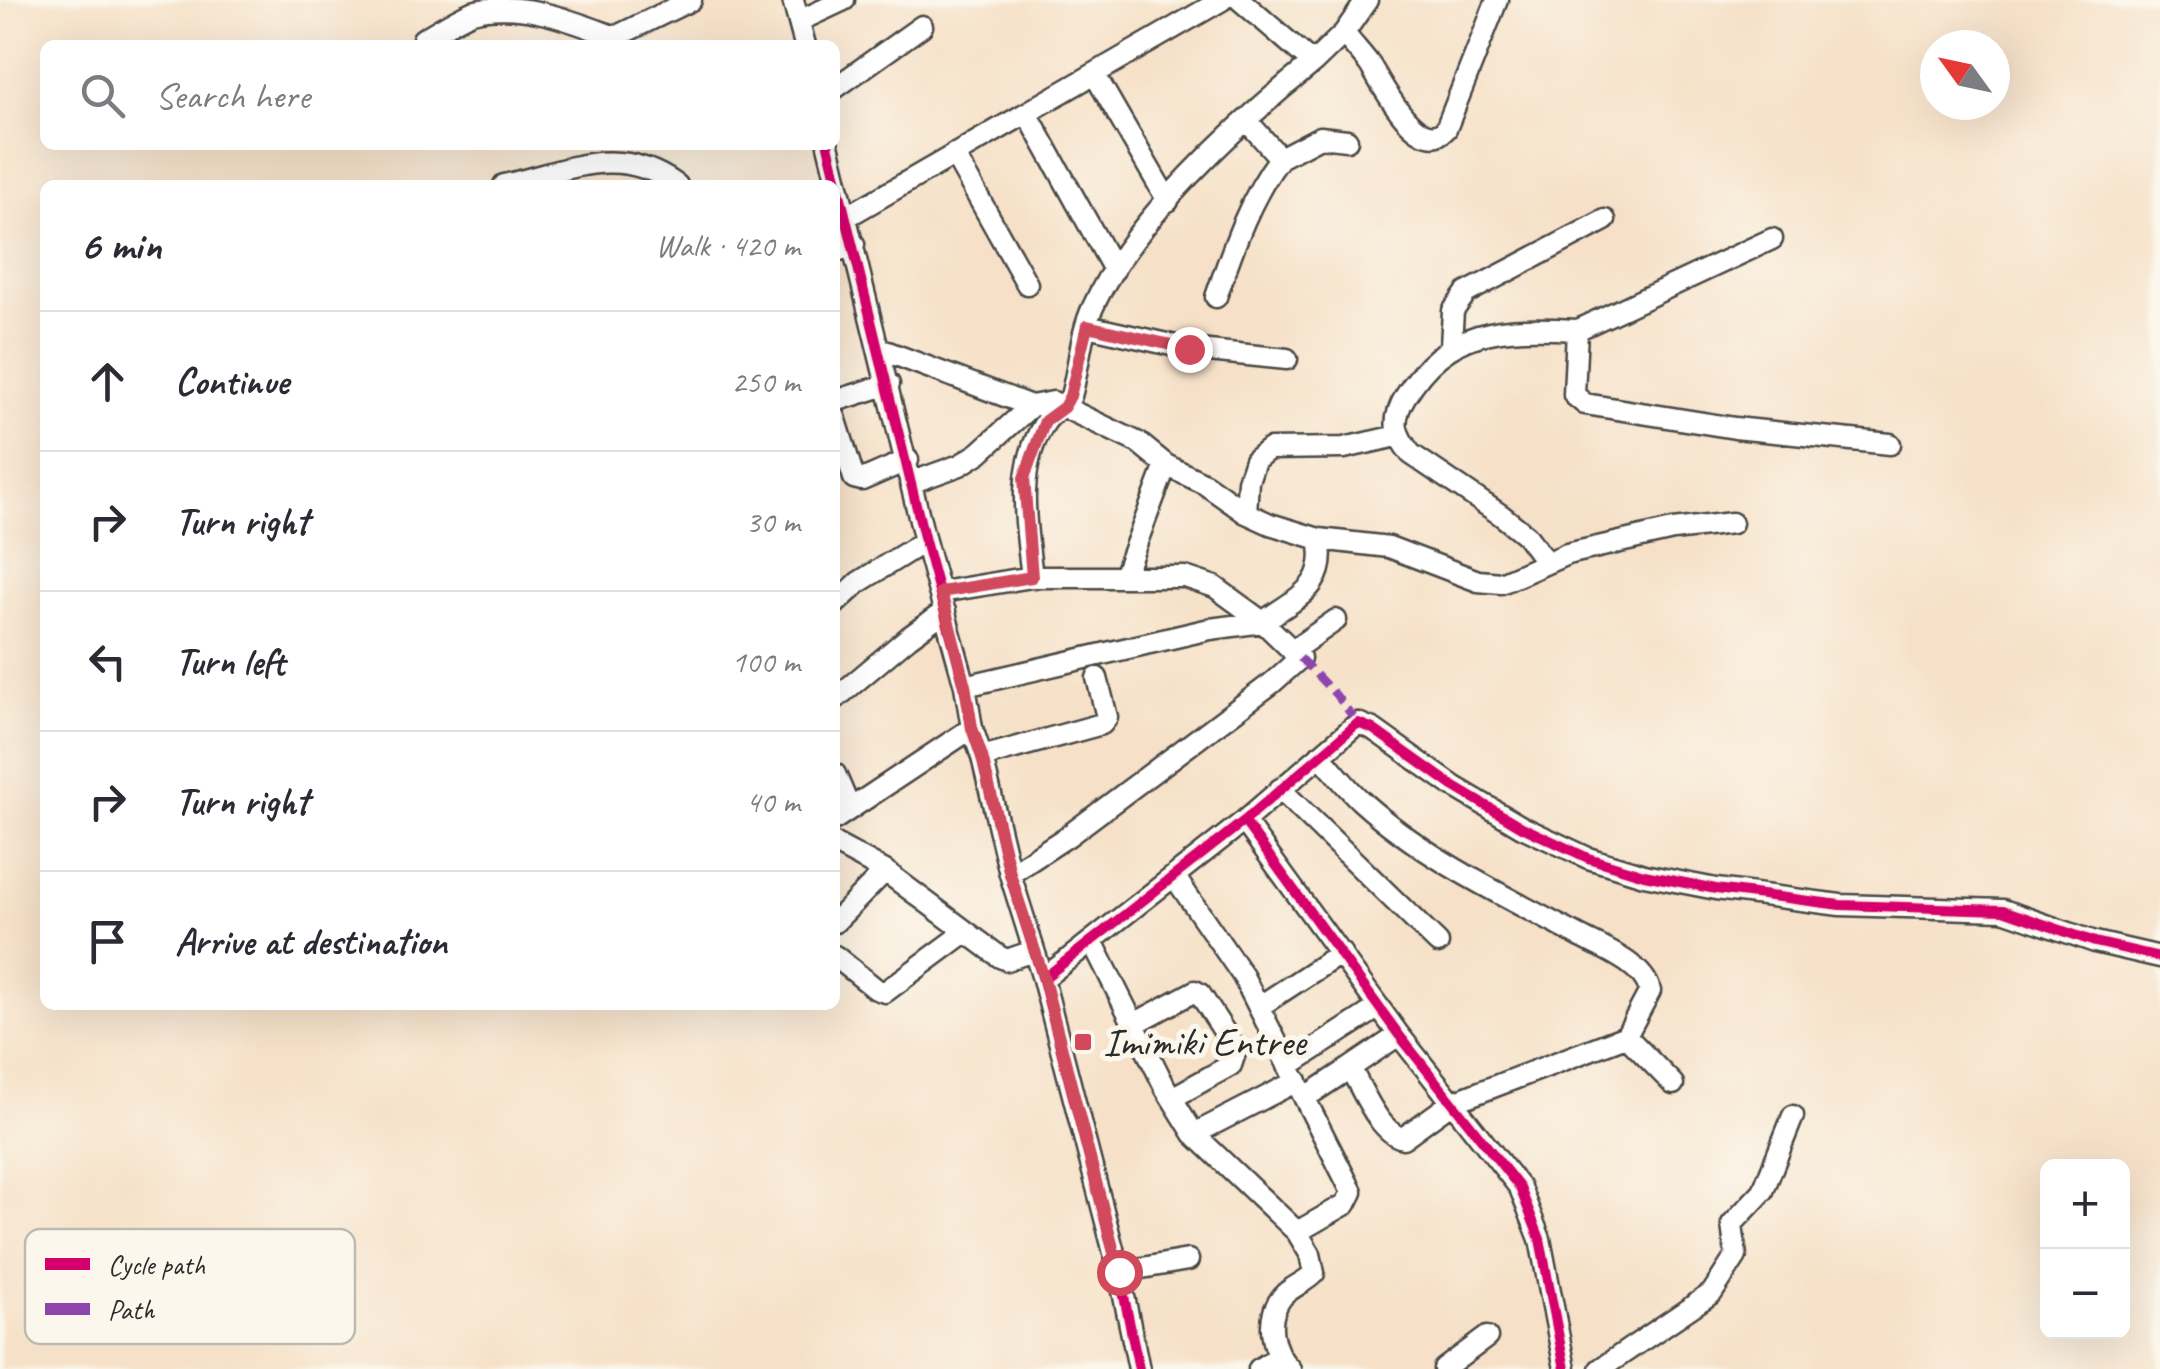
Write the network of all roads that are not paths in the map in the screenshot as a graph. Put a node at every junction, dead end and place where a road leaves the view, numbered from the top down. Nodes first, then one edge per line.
1 (691, 0) edge
2 (793, 0) edge
3 (844, 0) edge
4 (1222, 0) edge
5 (1240, 0) edge
6 (1367, 0) edge
7 (1497, 0) edge
8 (1190, 8) edge
9 (799, 22) junction
10 (922, 26) dead end
11 (1344, 33) junction
12 (422, 39) dead end
13 (804, 40) edge
14 (1313, 63) junction
15 (1096, 75) junction
16 (840, 84) edge
17 (1027, 114) junction
18 (1247, 120) junction
19 (1348, 140) dead end
20 (829, 150) edge
21 (954, 154) junction
22 (1280, 158) junction
23 (523, 180) edge
24 (668, 180) edge
25 (838, 180) edge
26 (840, 188) edge
27 (1168, 201) junction
28 (848, 216) junction
29 (1605, 220) dead end
30 (1772, 239) dead end
31 (845, 248) edge
32 (1114, 270) junction
33 (1028, 284) dead end
34 (1216, 297) dead end
35 (1087, 326) junction
36 (1577, 330) junction
37 (1450, 346) junction
38 (880, 349) junction
39 (1287, 359) dead end
40 (889, 384) junction
41 (840, 399) edge
42 (1030, 406) junction
43 (1064, 407) junction
44 (840, 433) edge
45 (1397, 436) junction
46 (1890, 444) dead end
47 (908, 460) junction
48 (1166, 465) junction
49 (913, 482) junction
50 (1246, 513) junction
51 (1732, 522) dead end
52 (1319, 539) junction
53 (926, 541) junction
54 (1546, 562) junction
55 (1124, 576) junction
56 (1032, 577) junction
57 (840, 599) edge
58 (943, 602) junction
59 (1336, 620) dead end
60 (1263, 622) junction
61 (1292, 651) junction
62 (1097, 678) dead end
63 (965, 686) junction
64 (840, 695) edge
65 (972, 728) junction
66 (1320, 755) junction
67 (982, 757) junction
68 (1280, 789) junction
69 (843, 814) edge
70 (1244, 821) junction
71 (840, 847) edge
72 (885, 871) junction
73 (1010, 874) junction
74 (1174, 876) junction
75 (840, 917) edge
76 (966, 932) junction
77 (1092, 941) junction
78 (1438, 943) dead end
79 (1034, 951) junction
80 (1341, 952) junction
81 (2160, 957) edge
82 (840, 960) edge
83 (1044, 979) junction
84 (1260, 1006) junction
85 (1379, 1006) junction
86 (1134, 1024) junction
87 (1399, 1034) junction
88 (1626, 1036) junction
89 (1350, 1068) junction
90 (1297, 1081) junction
91 (1673, 1084) dead end
92 (1172, 1098) junction
93 (1451, 1103) junction
94 (1793, 1116) dead end
95 (1194, 1134) junction
96 (1297, 1232) junction
97 (1188, 1260) dead end
98 (1119, 1272) junction
99 (1487, 1337) dead end
100 (1284, 1363) edge
101 (1607, 1367) edge
102 (1139, 1369) edge
103 (1259, 1369) edge
104 (1444, 1369) edge
105 (1566, 1369) edge

1 - 12 street
2 - 9 street
3 - 9 street
4 - 8 street
5 - 14 street
6 - 11 street
7 - 11 street
8 - 15 street
9 - 13 street
10 - 16 street
11 - 14 street
14 - 18 street
15 - 17 street
15 - 27 street
17 - 21 street
17 - 32 street
18 - 22 street
18 - 27 street
19 - 22 street
20 - 25 street
21 - 28 street
21 - 33 street
22 - 34 street
23 - 24 street
26 - 28 street
27 - 32 street
28 - 31 street
29 - 37 street
30 - 36 street
31 - 38 street
32 - 35 street
35 - 39 street
35 - 43 street
36 - 37 street
36 - 46 street
37 - 45 street
38 - 40 street
38 - 42 street
40 - 41 street
40 - 47 street
42 - 43 street
42 - 49 street
43 - 48 street
43 - 56 street
44 - 47 street
45 - 50 street
45 - 54 street
47 - 49 street
48 - 50 street
48 - 55 street
49 - 53 street
50 - 52 street
51 - 54 street
52 - 54 street
52 - 60 street
53 - 57 street
53 - 58 street
55 - 56 street
55 - 60 street
56 - 58 street
58 - 63 street
58 - 64 street
59 - 61 street
60 - 61 street
60 - 63 street
61 - 73 street
62 - 67 street
63 - 65 street
65 - 67 street
65 - 69 street
66 - 68 street
66 - 81 street
66 - 88 street
67 - 73 street
68 - 70 street
68 - 78 street
70 - 74 street
70 - 80 street
71 - 72 street
72 - 75 street
72 - 76 street
73 - 79 street
74 - 77 street
74 - 84 street
76 - 79 street
76 - 82 street
77 - 83 street
77 - 86 street
79 - 83 street
80 - 84 street
80 - 85 street
83 - 98 street
84 - 90 street
85 - 87 street
85 - 90 street
86 - 92 street
86 - 92 street
87 - 89 street
87 - 93 street
88 - 91 street
88 - 93 street
89 - 90 street
89 - 93 street
90 - 95 street
90 - 96 street
92 - 95 street
93 - 105 street
94 - 101 street
95 - 96 street
96 - 100 street
97 - 98 street
98 - 102 street
99 - 104 street
100 - 103 street

